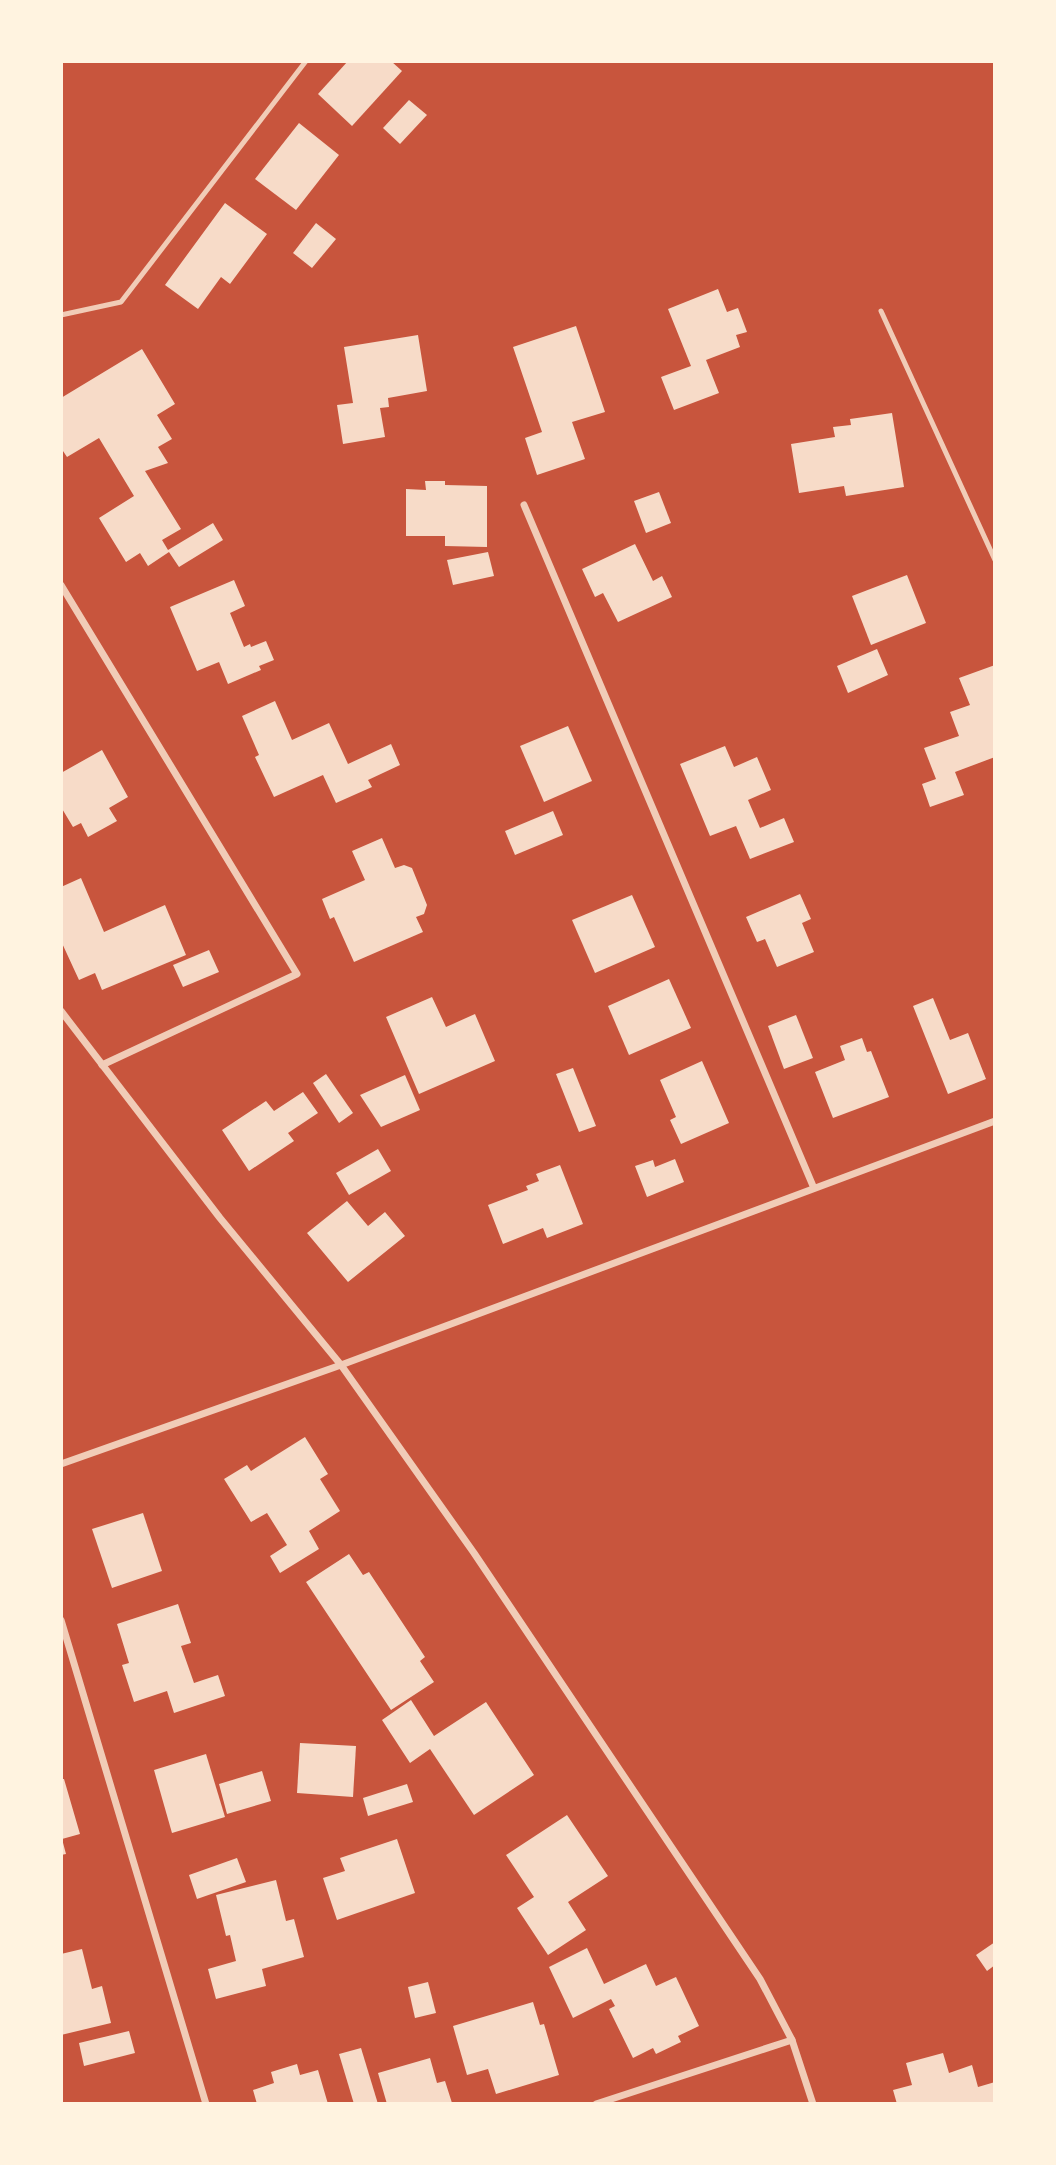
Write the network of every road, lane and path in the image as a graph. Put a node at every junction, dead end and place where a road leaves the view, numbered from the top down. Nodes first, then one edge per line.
1 (306, 61) edge
2 (881, 311) dead end
3 (61, 314) edge
4 (524, 505) dead end
5 (995, 560) edge
6 (61, 584) edge
7 (61, 1011) edge
8 (102, 1065) junction
9 (995, 1121) edge
10 (813, 1186) junction
11 (341, 1364) junction
12 (61, 1464) edge
13 (61, 1620) edge
14 (792, 2040) junction
15 (206, 2104) edge
16 (596, 2104) edge
17 (813, 2104) edge

1 - 3 lane
2 - 5 lane
4 - 10 street
6 - 8 street
7 - 8 street
8 - 11 street
9 - 10 street
10 - 11 street
11 - 12 street
11 - 14 street
13 - 15 street
14 - 16 street
14 - 17 street

